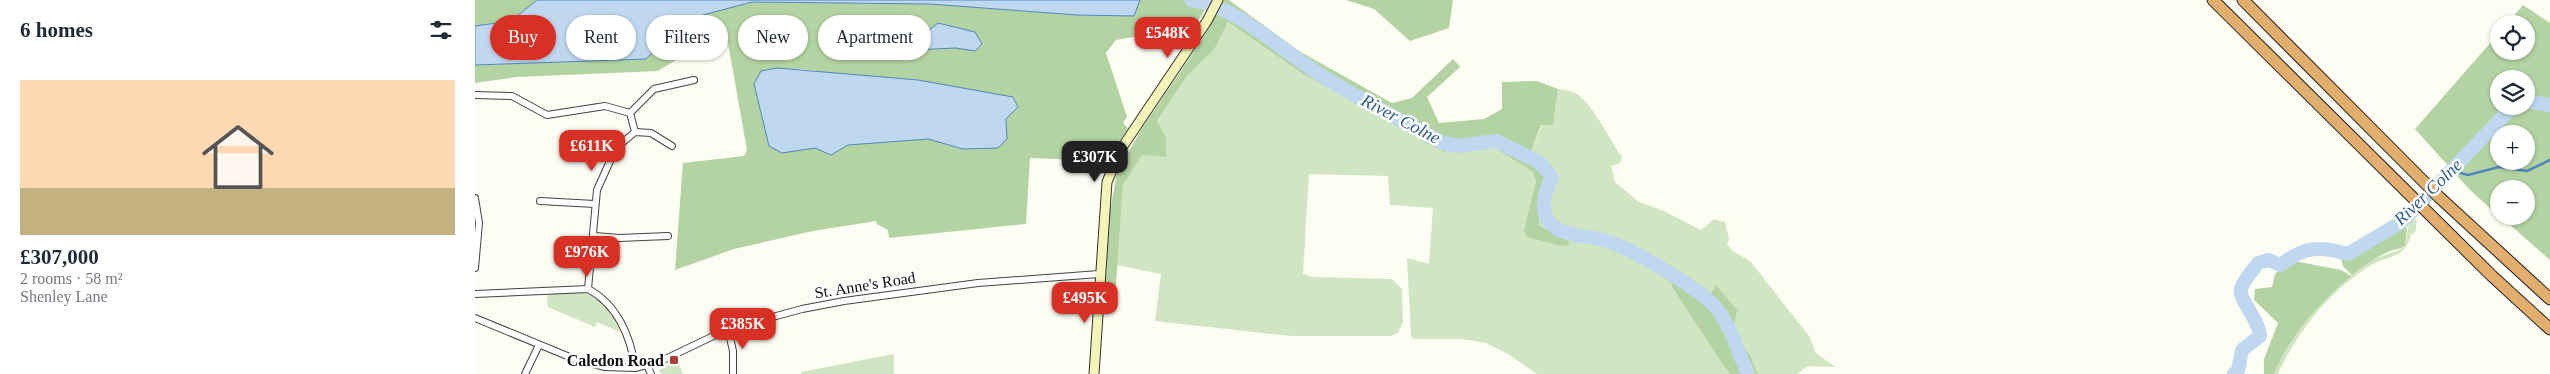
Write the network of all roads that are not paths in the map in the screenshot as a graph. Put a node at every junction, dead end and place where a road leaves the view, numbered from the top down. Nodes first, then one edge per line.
1 (1218, 0) edge
2 (2213, 0) edge
3 (2243, 0) edge
4 (694, 80) dead end
5 (475, 94) edge
6 (630, 113) junction
7 (635, 132) junction
8 (672, 146) dead end
9 (475, 198) edge
10 (541, 201) dead end
11 (595, 204) junction
12 (595, 236) junction
13 (668, 236) dead end
14 (475, 268) edge
15 (1099, 274) junction
16 (588, 289) junction
17 (475, 294) edge
18 (2550, 299) edge
19 (475, 318) edge
20 (728, 329) junction
21 (2550, 329) edge
22 (539, 344) junction
23 (647, 365) junction
24 (635, 368) junction
25 (525, 374) edge
26 (651, 374) edge
27 (733, 374) edge
28 (1094, 374) edge

1 - 15 main road
2 - 21 highway
3 - 18 highway
4 - 6 street
5 - 6 street
6 - 7 street
7 - 8 street
7 - 11 street
9 - 14 street
10 - 11 street
11 - 12 street
12 - 13 street
12 - 16 street
15 - 20 street, St. Anne's Road
15 - 28 main road
16 - 17 street
16 - 24 street
19 - 22 street, St. Anne's Road
20 - 23 street, St. Anne's Road
20 - 27 street
22 - 24 street, St. Anne's Road
22 - 25 street
23 - 24 street, St. Anne's Road
23 - 26 street

